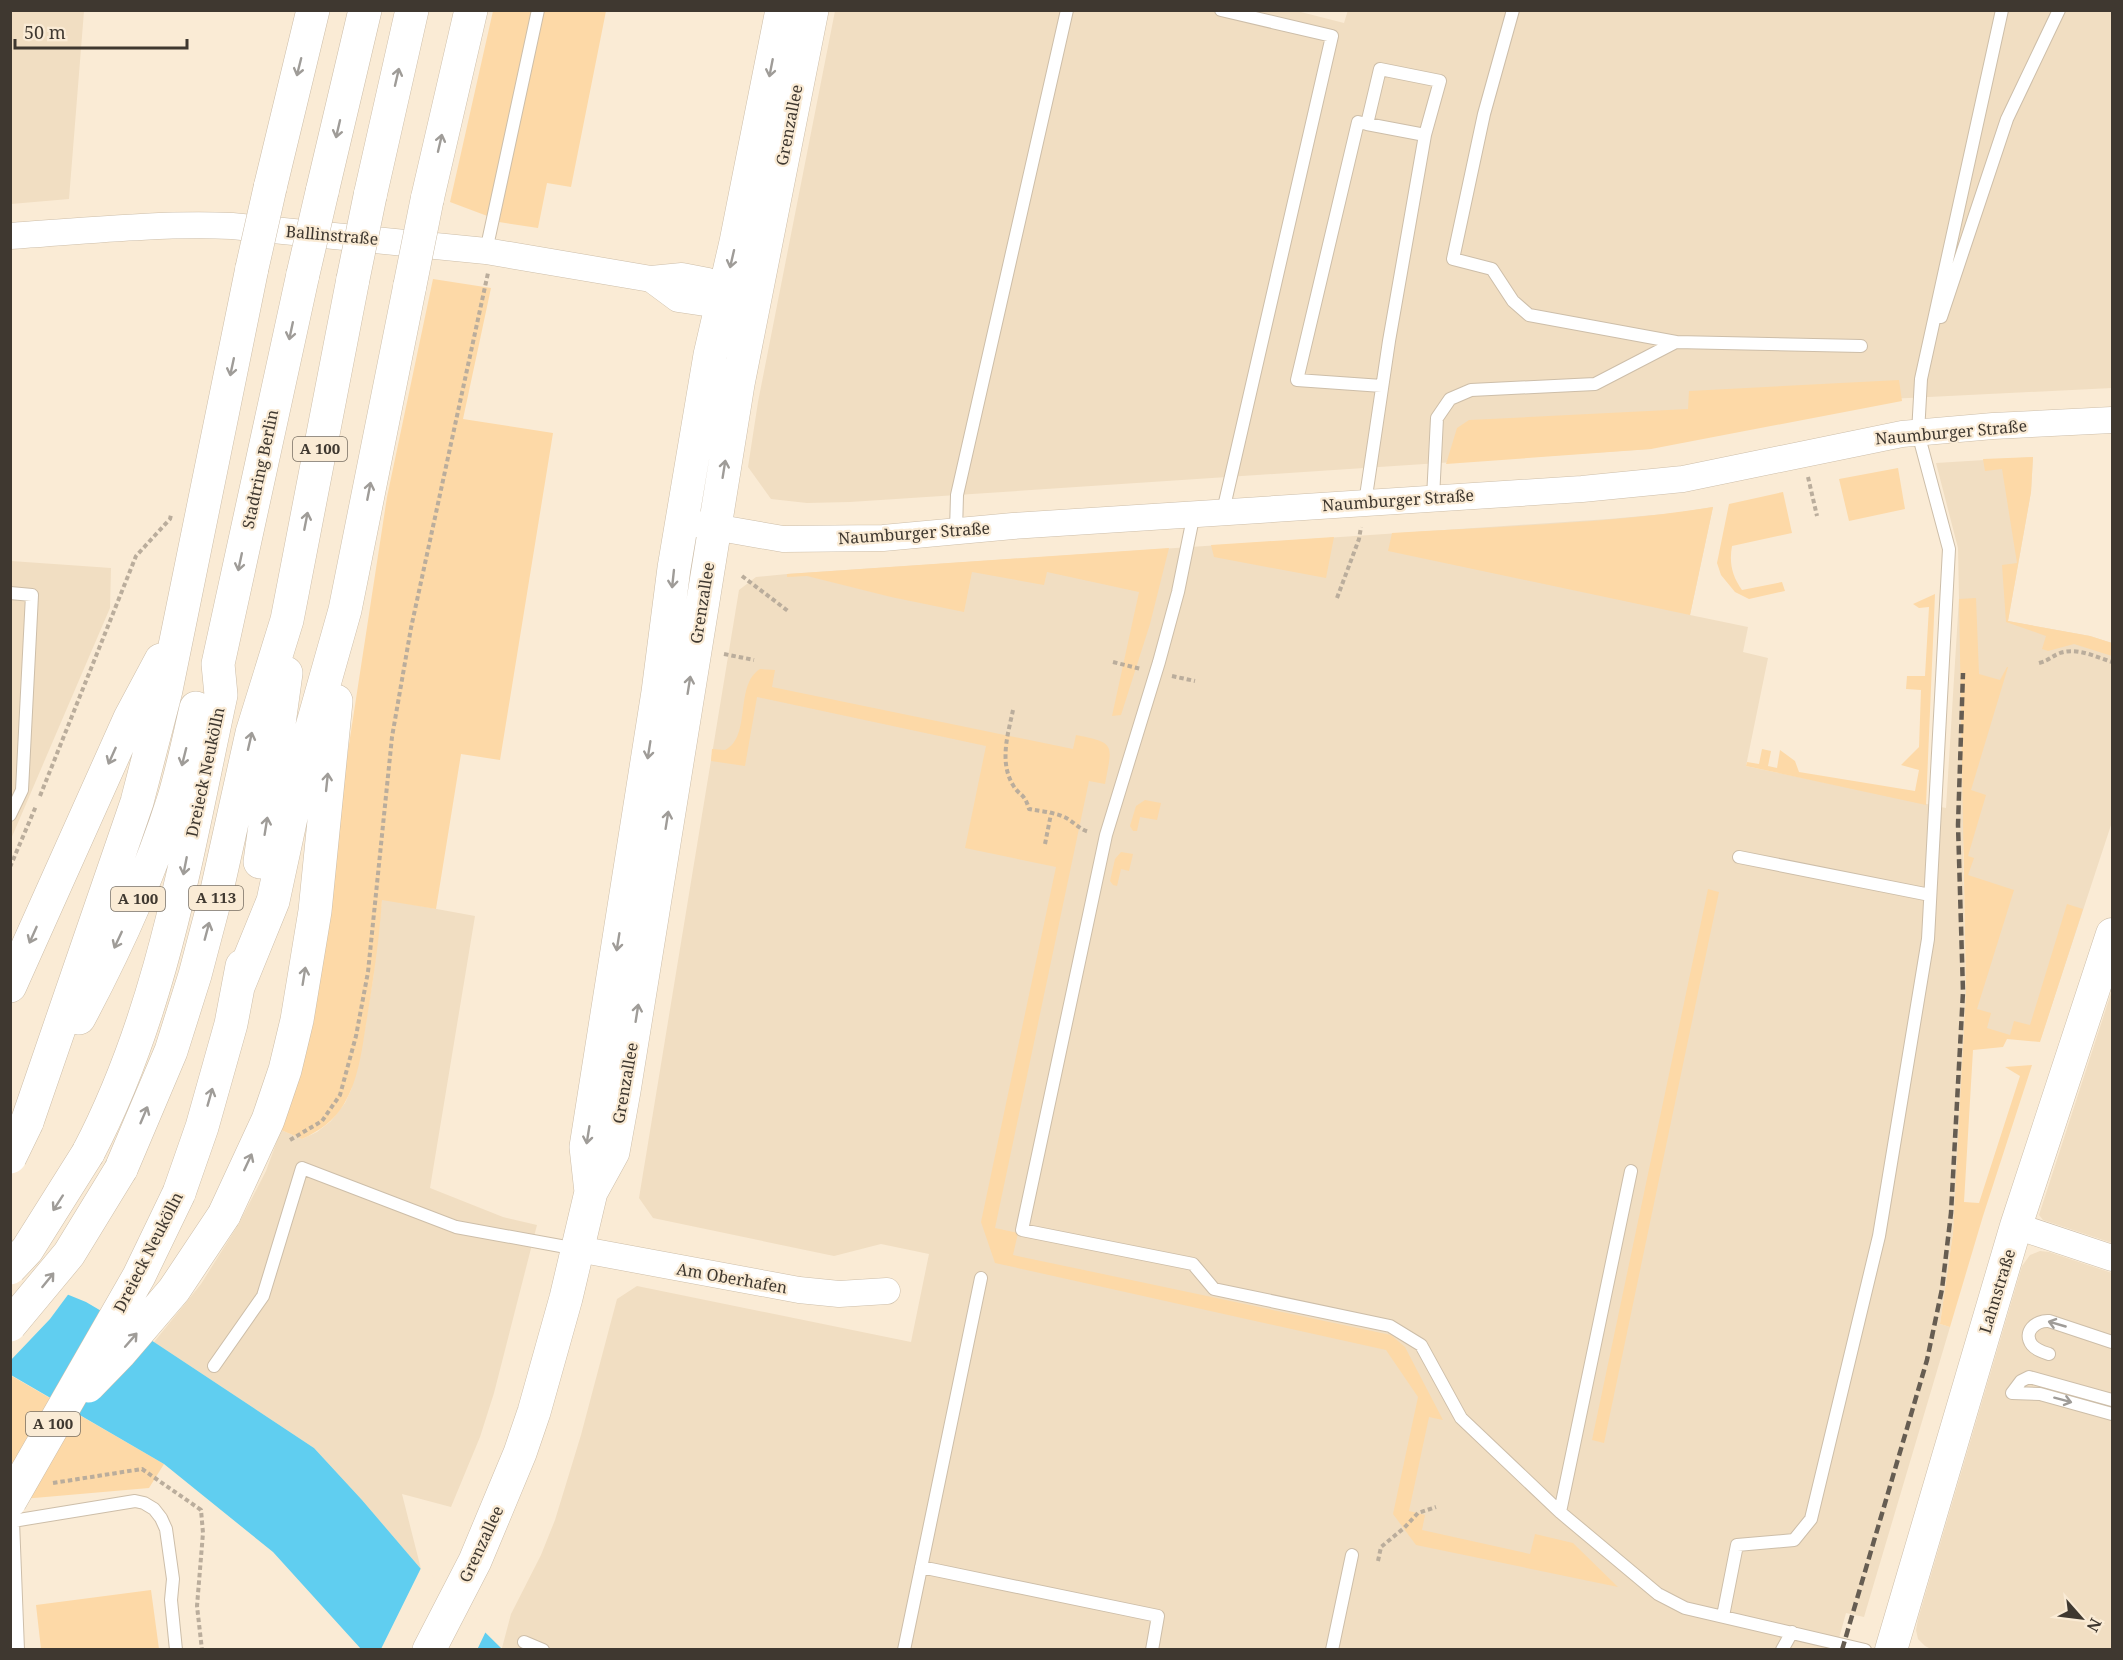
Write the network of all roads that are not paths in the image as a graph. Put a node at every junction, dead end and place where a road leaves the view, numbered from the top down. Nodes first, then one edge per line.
1 (313, 10) edge
2 (365, 10) edge
3 (412, 10) edge
4 (471, 10) edge
5 (538, 10) edge
6 (782, 10) edge
7 (812, 10) edge
8 (1067, 10) edge
9 (1221, 10) edge
10 (1513, 10) edge
11 (2002, 10) edge
12 (2059, 10) edge
13 (1367, 124) junction
14 (1425, 135) junction
15 (10, 236) edge
16 (486, 250) junction
17 (739, 298) junction
18 (1676, 342) junction
19 (1861, 346) dead end
20 (1921, 379) junction
21 (1382, 386) junction
22 (2112, 420) edge
23 (1918, 433) junction
24 (1433, 498) junction
25 (1365, 502) junction
26 (1223, 511) junction
27 (1194, 513) junction
28 (682, 521) junction
29 (714, 527) junction
30 (956, 531) junction
31 (10, 593) edge
32 (345, 610) junction
33 (288, 620) junction
34 (177, 629) junction
35 (218, 664) junction
36 (10, 815) edge
37 (1739, 857) dead end
38 (1930, 895) junction
39 (2112, 934) edge
40 (10, 986) edge
41 (238, 987) junction
42 (27, 1122) junction
43 (10, 1157) edge
44 (1631, 1171) dead end
45 (591, 1192) junction
46 (2016, 1226) junction
47 (578, 1249) junction
48 (2112, 1258) edge
49 (10, 1268) edge
50 (981, 1278) dead end
51 (887, 1292) dead end
52 (10, 1325) edge
53 (2112, 1342) edge
54 (2049, 1354) dead end
55 (214, 1366) dead end
56 (2112, 1400) edge
57 (2112, 1414) edge
58 (10, 1450) edge
59 (10, 1502) edge
60 (1560, 1512) junction
61 (1352, 1555) dead end
62 (921, 1567) junction
63 (1723, 1616) junction
64 (1792, 1632) junction
65 (10, 1639) edge
66 (524, 1642) dead end
67 (16, 1650) edge
68 (176, 1650) edge
69 (429, 1650) edge
70 (543, 1650) edge
71 (904, 1650) edge
72 (1152, 1650) edge
73 (1332, 1650) edge
74 (1782, 1650) edge
75 (1865, 1650) edge
76 (1891, 1650) edge

1 -> 34 main road, bridge
2 -> 35 main road, Stadtring Berlin / A 100, bridge
33 -> 3 main road, A 100, bridge
32 -> 4 main road, bridge
5 - 16 lane
6 -> 17 main road, Grenzallee
7 - 17 main road, Grenzallee
8 - 30 lane
9 - 26 lane
10 - 18 lane
11 - 20 lane
12 - 20 lane
13 - 14 lane
13 - 14 lane
13 - 21 lane
14 - 21 lane
15 - 16 street, Ballinstraße
16 - 17 street, Ballinstraße
17 - 28 main road, Grenzallee
29 -> 17 main road, Grenzallee
18 - 19 lane
18 - 24 lane
20 - 23 lane
21 - 25 lane
22 - 23 street, Naumburger Straße
23 - 24 street, Naumburger Straße
23 - 38 lane
24 - 25 street, Naumburger Straße
25 - 26 street, Naumburger Straße
26 - 27 street, Naumburger Straße
27 - 30 street, Naumburger Straße
27 - 60 lane
28 - 29 street, Naumburger Straße
28 -> 45 main road, Grenzallee
29 - 30 street, Naumburger Straße
45 -> 29 main road, Grenzallee
31 - 36 lane
32 - 41 main road
58 -> 32 main road, bridge
41 -> 33 main road, Dreieck Neukölln / A 100
52 -> 33 main road, A 113, bridge
34 -> 40 main road
34 - 42 main road
35 -> 42 main road, Dreieck Neukölln / A 100
35 -> 49 main road, Dreieck Neukölln / A 113, bridge
37 - 38 lane
38 - 63 lane
39 - 46 street, Lahnstraße
59 -> 41 main road, Dreieck Neukölln / A 100, bridge
42 - 43 main road, Dreieck Neukölln / A 100, bridge
44 - 60 lane
45 - 47 main road, Grenzallee
46 - 48 street
46 - 76 street, Lahnstraße
47 - 51 street, Am Oberhafen
47 - 55 lane
47 - 69 main road, Grenzallee
50 - 62 lane
53 -> 54 lane
56 -> 57 lane
60 - 63 lane
61 - 73 lane
62 - 71 lane
62 - 72 lane
63 - 64 lane
64 - 74 lane
64 - 75 lane
65 - 67 lane
66 - 70 lane
67 - 68 lane

